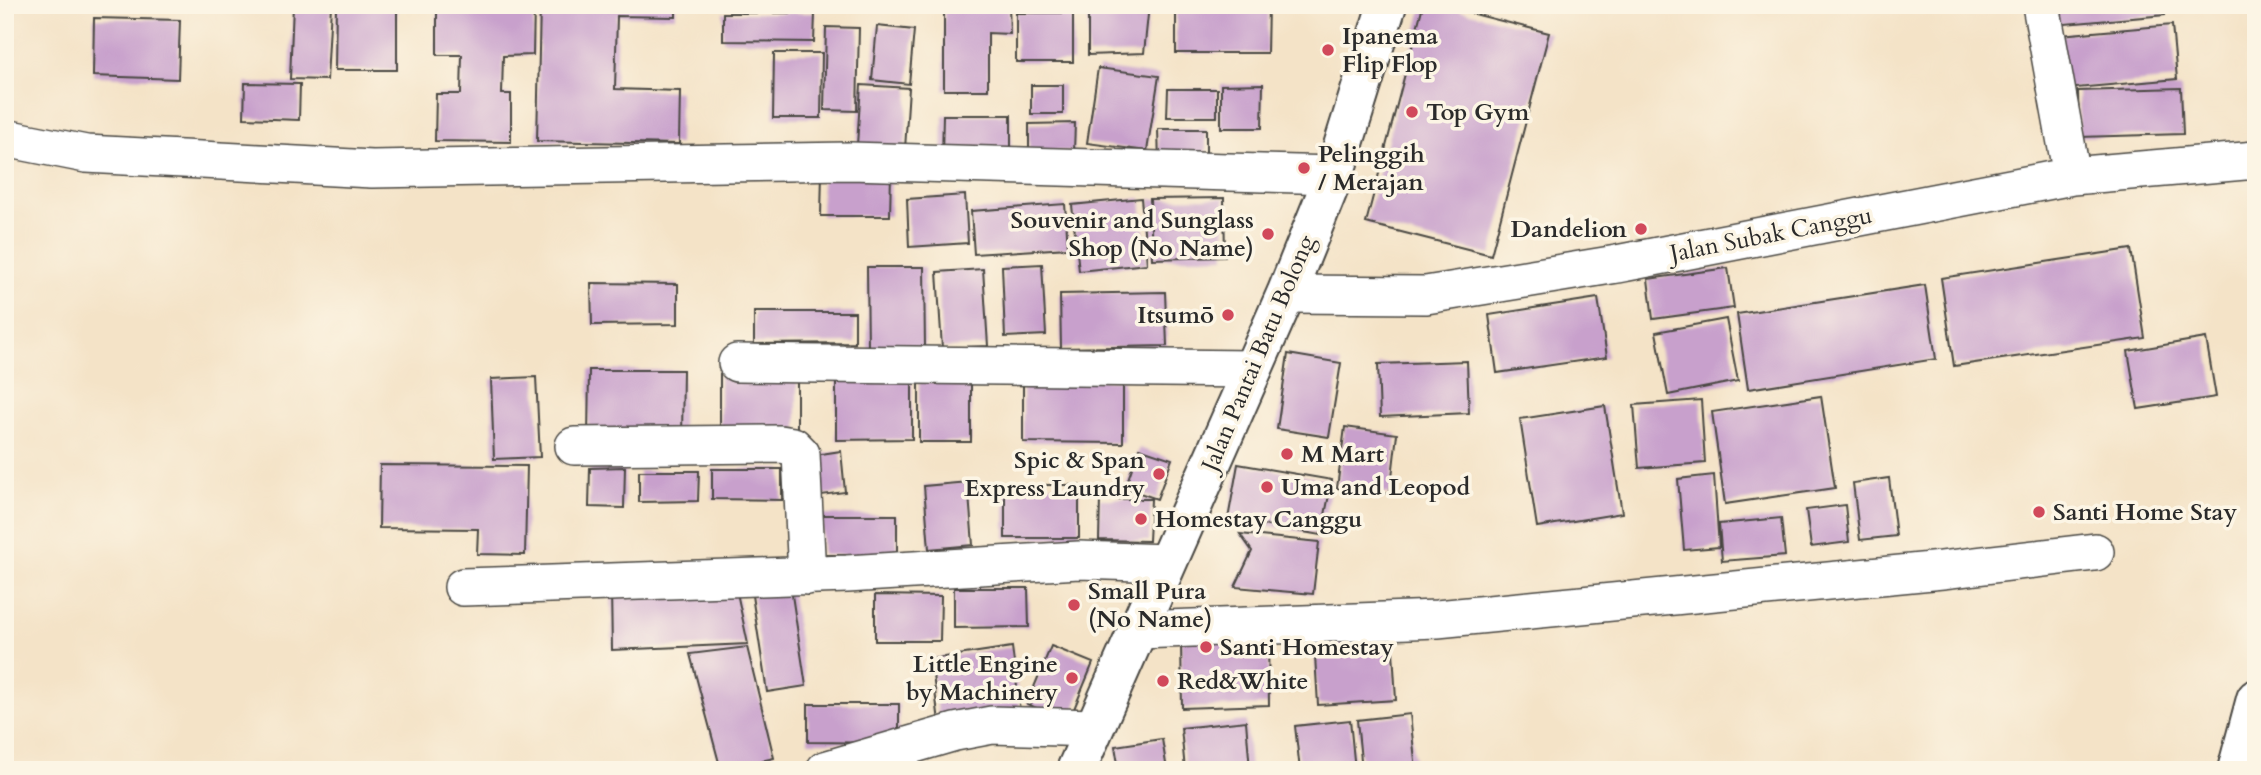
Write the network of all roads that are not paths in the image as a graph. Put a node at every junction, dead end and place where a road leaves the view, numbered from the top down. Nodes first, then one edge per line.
1 (1387, 5) edge
2 (2041, 5) edge
3 (5, 138) edge
4 (2256, 160) edge
5 (1334, 175) junction
6 (2072, 176) junction
7 (1286, 294) junction
8 (737, 363) dead end
9 (1253, 369) junction
10 (574, 446) dead end
11 (2095, 552) dead end
12 (1167, 563) junction
13 (807, 576) junction
14 (463, 587) dead end
15 (1139, 630) junction
16 (2256, 699) edge
17 (1094, 728) junction
18 (825, 770) edge
19 (1076, 770) edge
20 (2237, 770) edge

1 - 5 street, Jalan Pantai Batu Bolong
2 - 6 street
3 - 5 street
4 - 6 street, Jalan Subak Canggu
5 - 7 street, Jalan Pantai Batu Bolong
6 - 7 street, Jalan Subak Canggu
7 - 9 street, Jalan Pantai Batu Bolong
8 - 9 street
9 - 12 street, Jalan Pantai Batu Bolong
10 - 13 street
11 - 15 street
12 - 13 street
12 - 15 street, Jalan Pantai Batu Bolong
13 - 14 street
15 - 17 street, Jalan Pantai Batu Bolong
16 - 20 street
17 - 18 street
17 - 19 street, Jalan Pantai Batu Bolong

